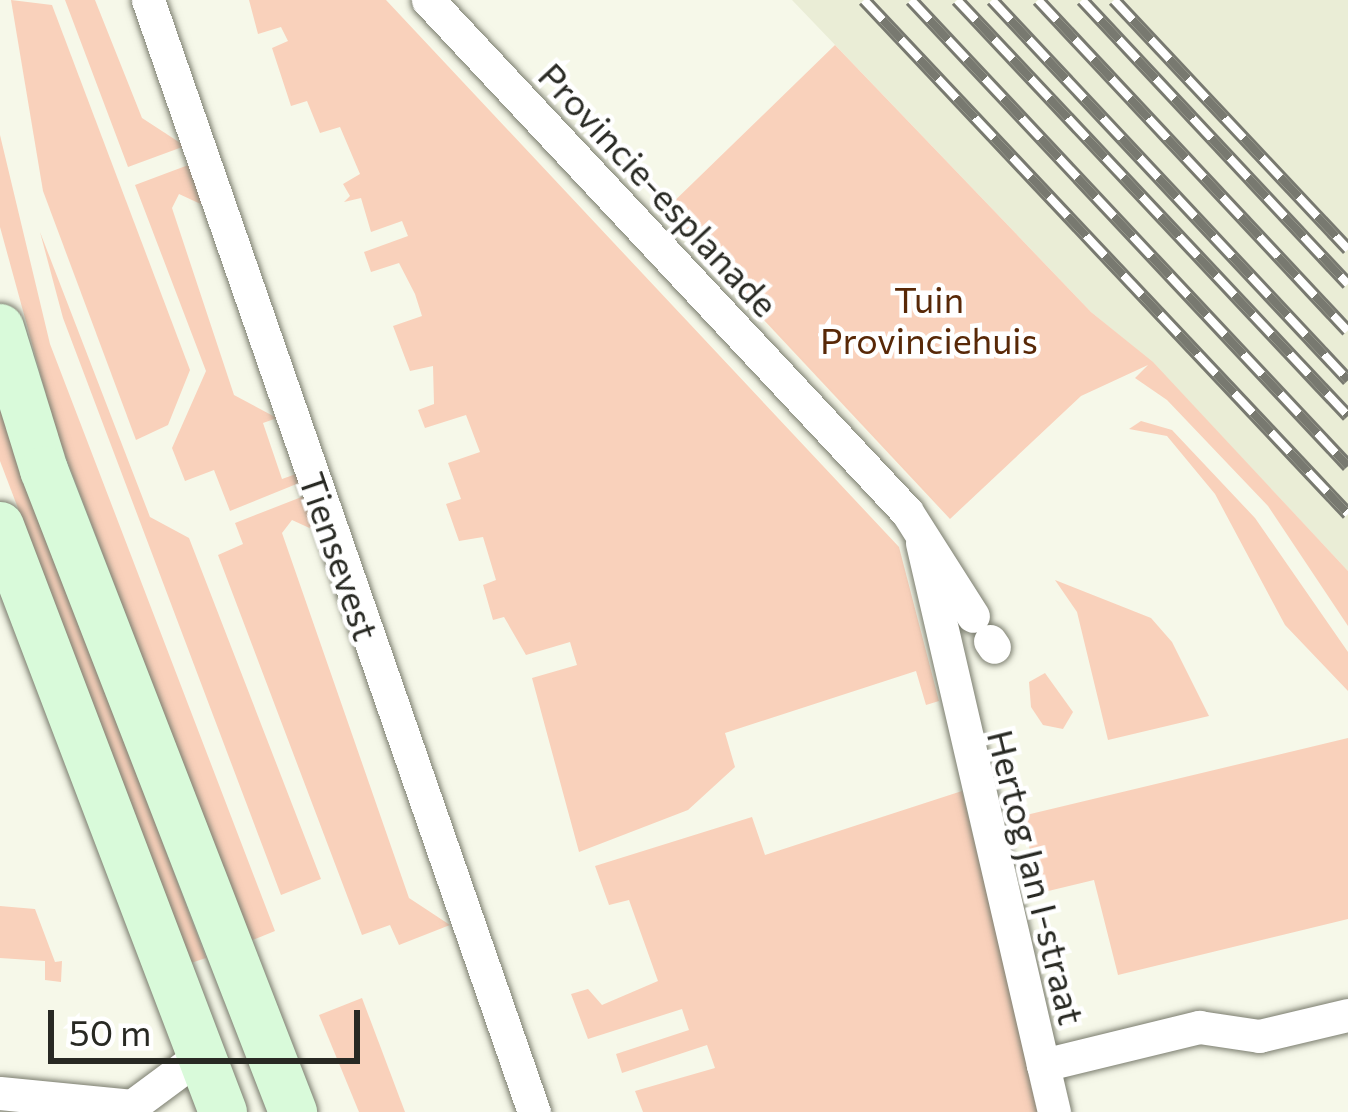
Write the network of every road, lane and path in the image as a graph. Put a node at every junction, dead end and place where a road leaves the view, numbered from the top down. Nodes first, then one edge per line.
1 (148, 0) edge
2 (428, 0) edge
3 (0, 328) edge
4 (0, 526) edge
5 (922, 543) junction
6 (986, 635) dead end
7 (1348, 1015) edge
8 (201, 1054) junction
9 (1043, 1065) junction
10 (0, 1093) edge
11 (223, 1112) edge
12 (293, 1112) edge
13 (534, 1112) edge
14 (1054, 1112) edge

1 - 13 street, Tiensevest
2 - 5 street, Provincie-esplanade
3 - 12 main road
4 - 8 main road
5 - 6 street, Provincie-esplanade
5 - 9 street, Hertog Jan I-straat
7 - 9 street, Hertog Jan I-straat
8 - 10 street
8 - 11 main road
9 - 14 street

